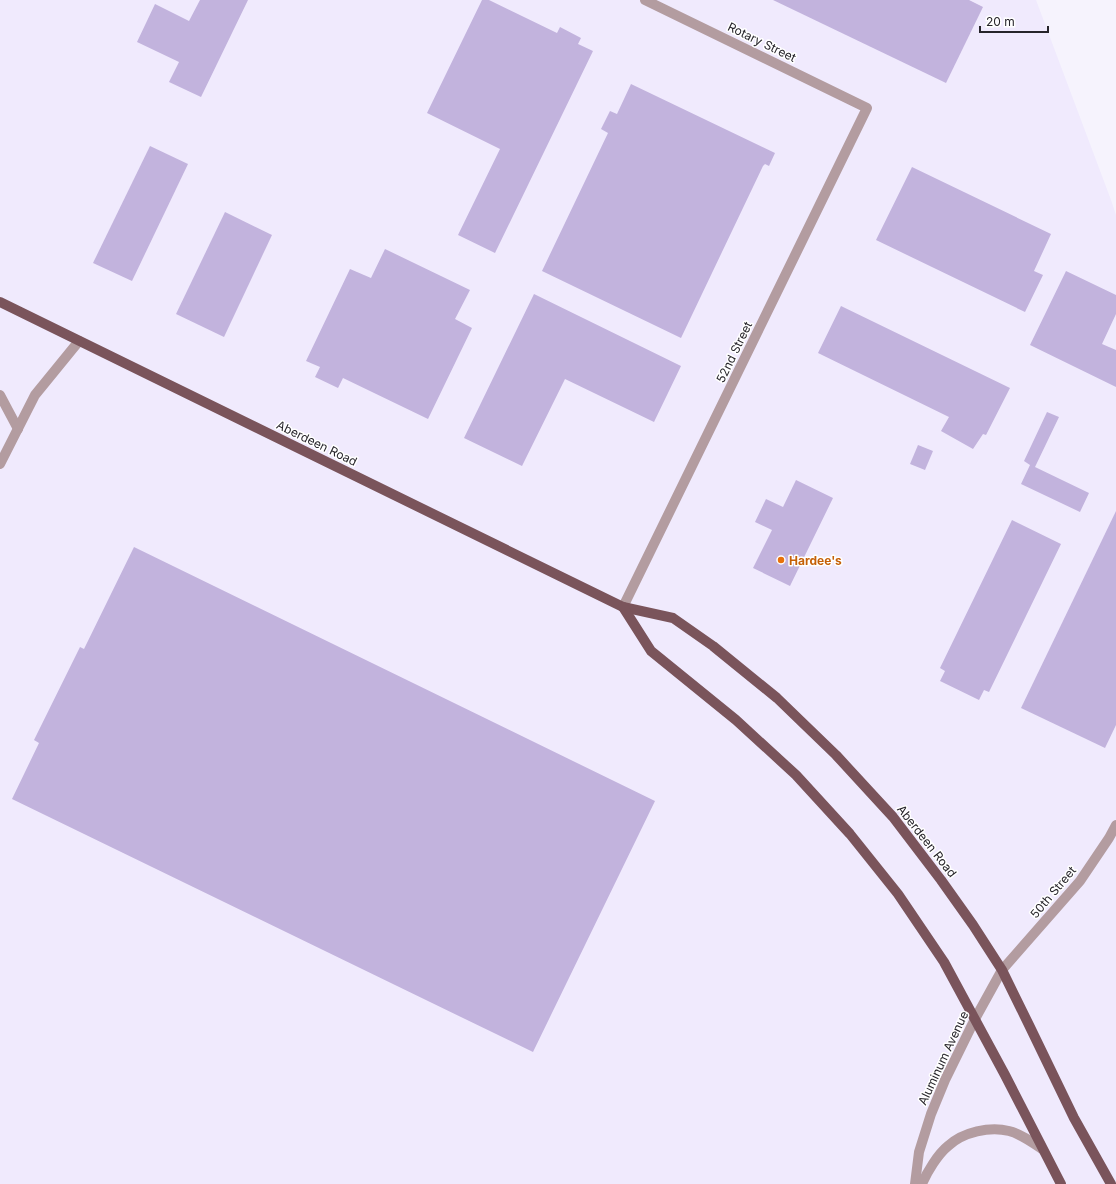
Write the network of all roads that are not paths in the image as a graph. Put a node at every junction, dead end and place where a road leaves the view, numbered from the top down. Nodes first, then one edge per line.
1 (645, 0) edge
2 (867, 108) joint
3 (0, 302) edge
4 (80, 341) junction
5 (0, 395) edge
6 (18, 429) junction
7 (0, 464) edge
8 (623, 607) junction
9 (1116, 825) edge
10 (1002, 970) junction
11 (975, 1019) junction
12 (1042, 1149) junction
13 (915, 1184) edge
14 (922, 1184) edge
15 (1061, 1184) edge
16 (1110, 1184) edge

1 - 2 street, Rotary Street
2 - 8 street, 52nd Street
3 - 4 main road, Aberdeen Road
4 - 6 street
4 - 8 main road, Aberdeen Road
5 - 6 street
6 - 7 street
8 - 10 main road, Aberdeen Road
8 - 11 main road
9 - 10 street, 50th Street
10 - 11 street, Aluminum Avenue
10 - 16 main road, Aberdeen Road
11 - 12 main road
11 - 13 street, Aluminum Avenue
12 - 14 street
12 - 15 main road

